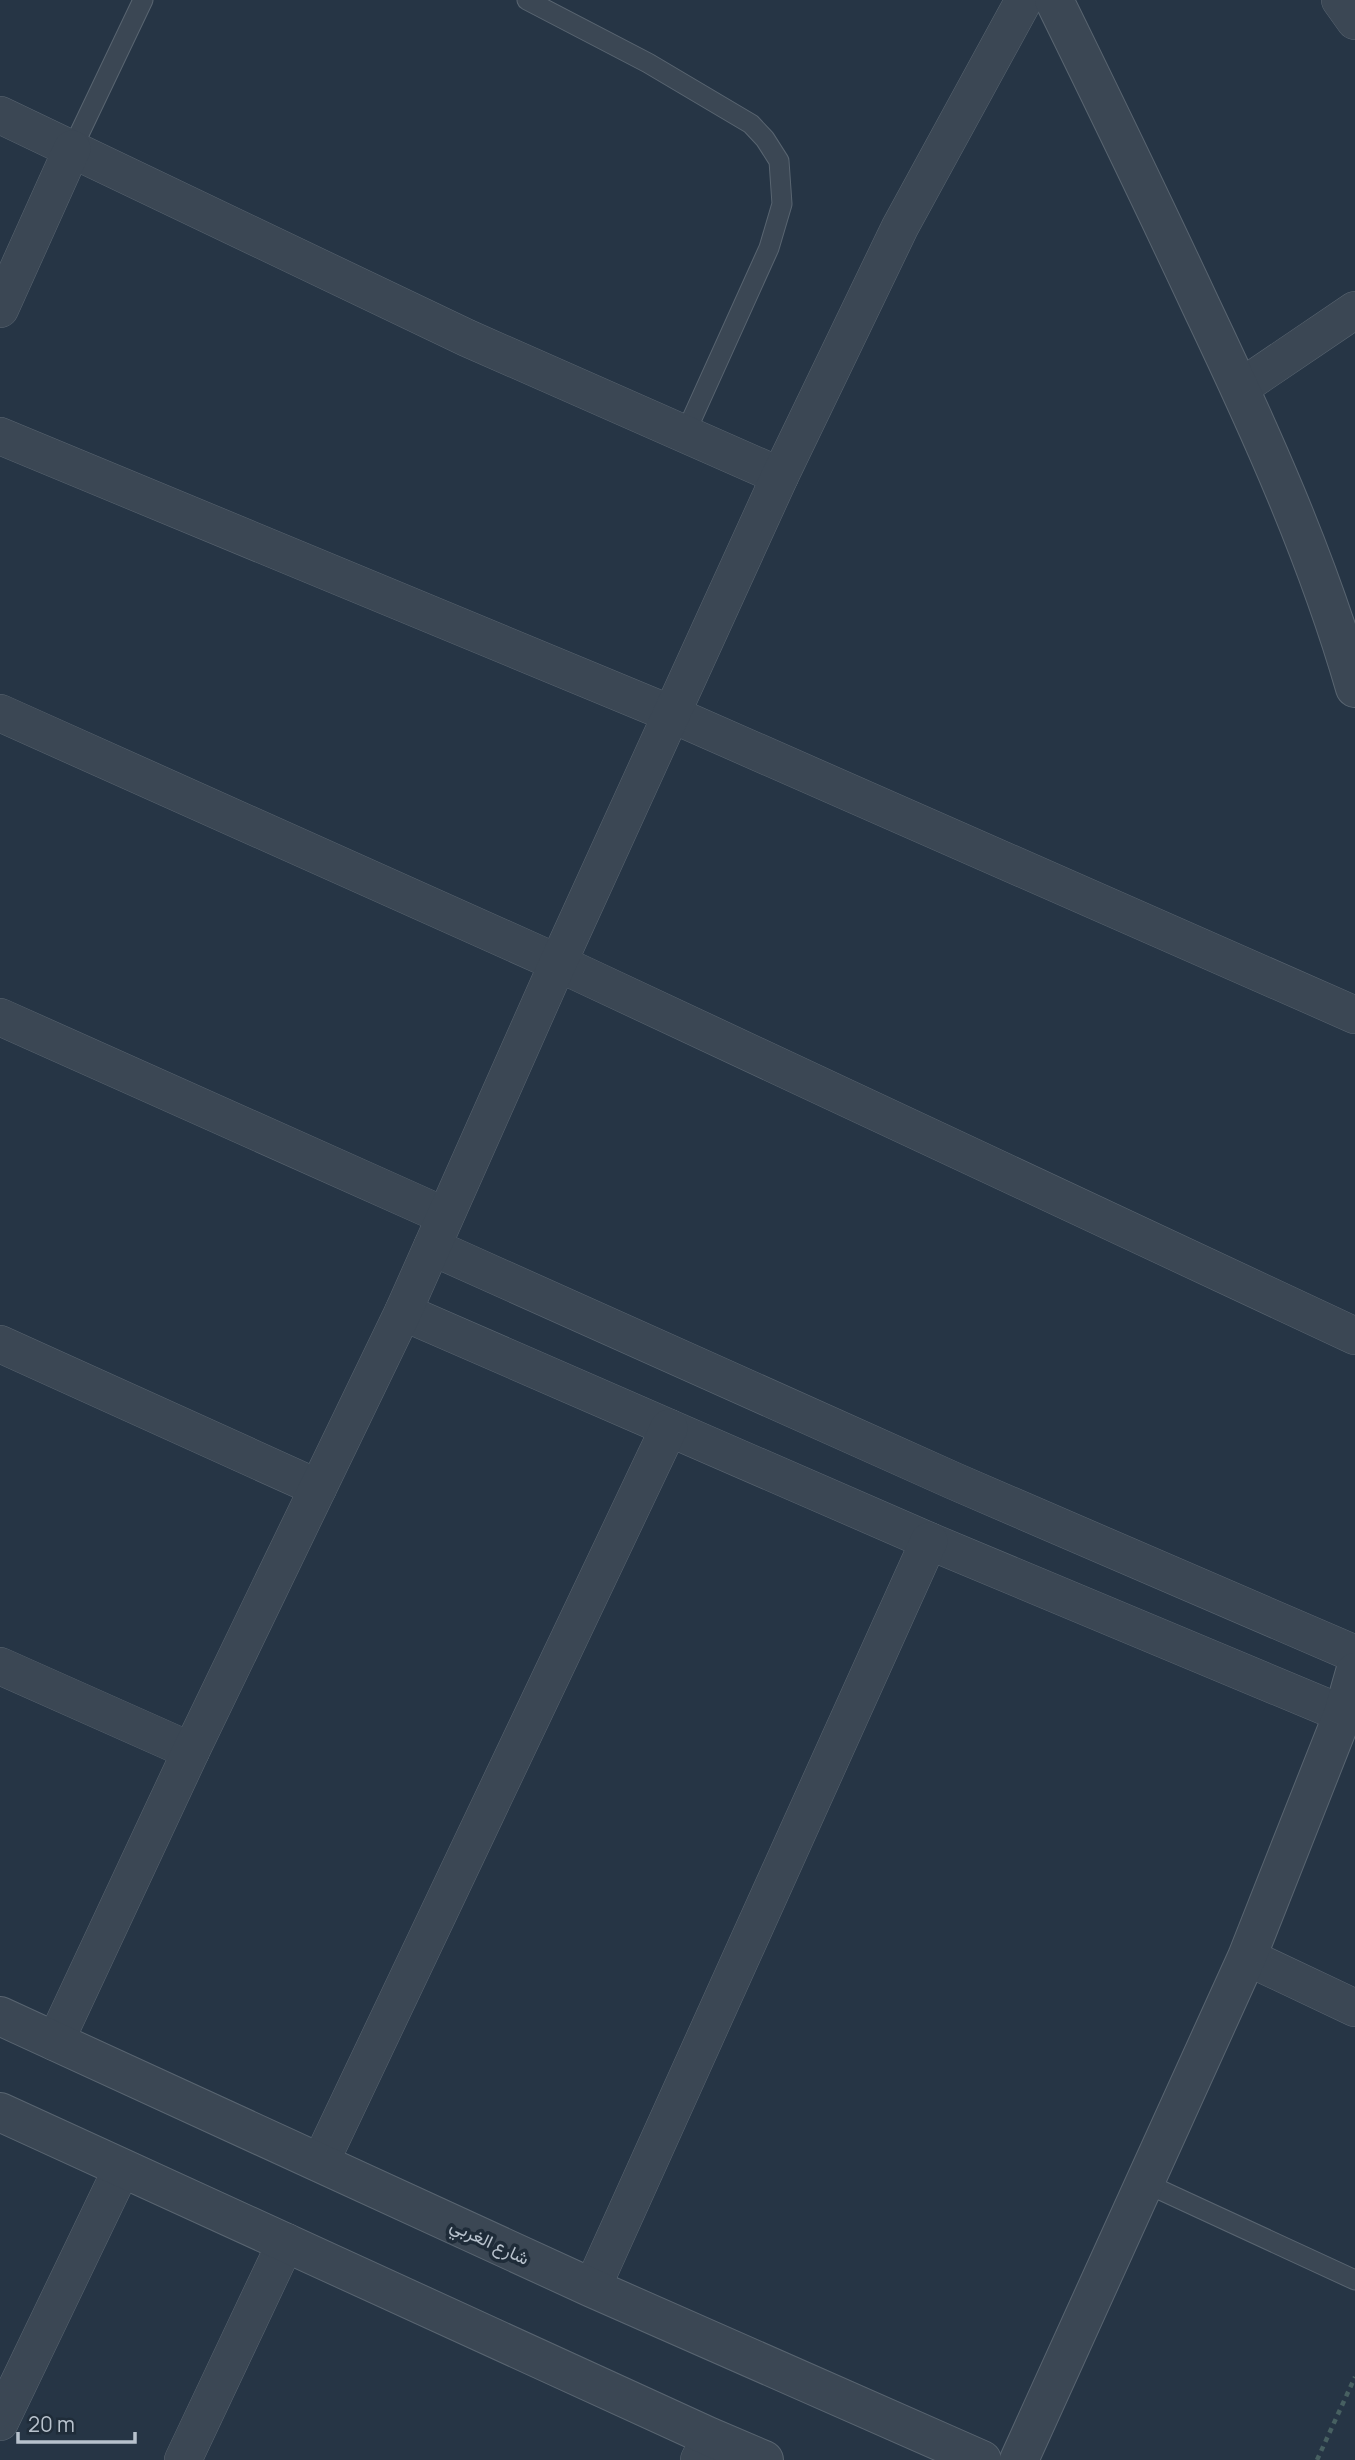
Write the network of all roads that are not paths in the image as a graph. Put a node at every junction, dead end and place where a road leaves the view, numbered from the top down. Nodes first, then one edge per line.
1 (143, 0) edge
2 (527, 0) edge
3 (1024, 0) edge
4 (1054, 0) edge
5 (1340, 0) edge
6 (1355, 21) edge
7 (0, 115) edge
8 (72, 149) junction
9 (0, 309) edge
10 (1355, 310) edge
11 (1240, 388) junction
12 (685, 434) junction
13 (0, 436) edge
14 (780, 477) junction
15 (1347, 633) edge
16 (1355, 688) edge
17 (0, 713) edge
18 (671, 714) junction
19 (558, 963) junction
20 (1355, 1015) edge
21 (0, 1017) edge
22 (439, 1231) junction
23 (403, 1312) junction
24 (1355, 1336) edge
25 (0, 1344) edge
26 (669, 1428) junction
27 (318, 1488) junction
28 (929, 1541) junction
29 (1355, 1654) edge
30 (0, 1666) edge
31 (1355, 1672) edge
32 (1343, 1714) junction
33 (191, 1751) junction
34 (1247, 1957) junction
35 (1355, 2008) edge
36 (0, 2016) edge
37 (55, 2042) junction
38 (0, 2112) edge
39 (320, 2163) junction
40 (122, 2168) junction
41 (1143, 2182) junction
42 (286, 2242) junction
43 (1355, 2280) edge
44 (592, 2288) junction
45 (0, 2422) edge
46 (704, 2449) edge
47 (183, 2460) edge
48 (764, 2460) edge
49 (982, 2460) edge
50 (1019, 2460) edge

1 - 8 lane
2 - 12 lane
3 - 14 street
4 - 11 street
5 - 6 street
7 - 8 street
8 - 9 street
8 - 12 street
10 - 11 street
11 - 15 street
12 - 14 street
13 - 18 street
14 - 18 street
15 - 16 street
17 - 19 street
18 - 19 street
18 - 20 street
19 - 22 street
19 - 24 street
21 - 22 street
22 - 23 street
22 - 29 street
23 - 26 street
23 - 27 street
25 - 27 street
26 - 28 street
26 - 39 street
27 - 33 street
28 - 32 street
28 - 44 street
30 - 33 street
31 - 32 street
32 - 34 street
33 - 37 street
34 - 35 street
34 - 41 street
36 - 37 street, شارع الغربي
37 - 39 street, شارع الغربي
38 - 40 street
39 - 44 street, شارع الغربي
40 - 42 street
40 - 45 street
41 - 43 lane
41 - 50 street
42 - 46 street
42 - 47 street
44 - 49 street, شارع الغربي
46 - 48 street

